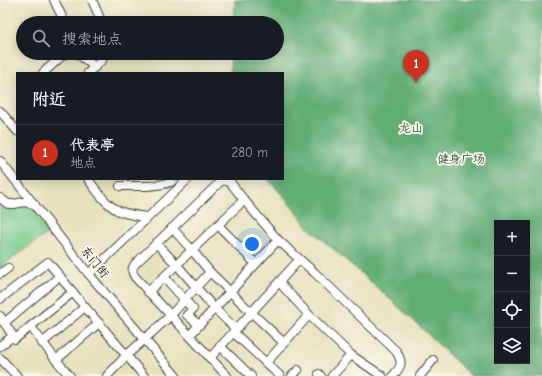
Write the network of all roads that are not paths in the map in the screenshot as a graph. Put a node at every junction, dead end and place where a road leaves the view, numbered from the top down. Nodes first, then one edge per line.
1 (92, 0) edge
2 (57, 1) edge
3 (62, 16) edge
4 (99, 16) edge
5 (57, 60) edge
6 (83, 60) edge
7 (102, 60) edge
8 (91, 70) edge
9 (44, 72) edge
10 (0, 110) edge
11 (16, 130) edge
12 (0, 154) edge
13 (0, 161) edge
14 (16, 175) edge
15 (21, 180) edge
16 (89, 180) edge
17 (187, 180) edge
18 (172, 181) edge
19 (120, 186) dead end
20 (176, 190) junction
21 (0, 198) edge
22 (244, 200) junction
23 (34, 204) junction
24 (43, 209) junction
25 (148, 217) junction
26 (218, 225) junction
27 (172, 228) junction
28 (278, 240) junction
29 (156, 243) junction
30 (192, 250) junction
31 (299, 260) junction
32 (256, 264) junction
33 (177, 265) junction
34 (8, 268) dead end
35 (92, 271) junction
36 (210, 272) junction
37 (0, 274) edge
38 (60, 276) junction
39 (164, 277) junction
40 (279, 282) junction
41 (196, 287) junction
42 (73, 292) junction
43 (148, 292) junction
44 (230, 292) junction
45 (0, 299) edge
46 (184, 300) junction
47 (85, 307) junction
48 (214, 309) junction
49 (252, 313) junction
50 (310, 315) junction
51 (170, 316) junction
52 (2, 319) edge
53 (98, 322) junction
54 (198, 325) junction
55 (30, 327) junction
56 (234, 331) junction
57 (190, 335) junction
58 (13, 336) junction
59 (146, 338) junction
60 (42, 343) junction
61 (284, 343) junction
62 (0, 346) edge
63 (220, 346) junction
64 (351, 355) junction
65 (126, 356) junction
66 (0, 358) edge
67 (210, 358) junction
68 (56, 360) junction
69 (433, 360) dead end
70 (266, 363) junction
71 (298, 370) dead end
72 (377, 374) edge
73 (17, 376) edge
74 (70, 376) edge
75 (107, 376) edge
76 (144, 376) edge
77 (176, 376) edge
78 (181, 376) edge
79 (227, 376) edge
80 (251, 376) edge
81 (280, 376) edge
82 (292, 376) edge
83 (332, 376) edge
84 (393, 376) edge
85 (420, 376) edge

1 - 4 street
2 - 3 street
5 - 9 street
6 - 8 street
7 - 8 street
10 - 11 street
12 - 14 street
13 - 23 street, 东门街
15 - 24 street, 东门街
16 - 25 street
17 - 20 street
18 - 19 street
18 - 20 street
20 - 25 street
21 - 23 street
22 - 26 street
22 - 27 street
22 - 28 street
23 - 24 street
23 - 59 street, 东门街
24 - 35 street, 东门街
25 - 35 street
26 - 30 street
26 - 32 street
27 - 29 street
27 - 30 street
28 - 31 street
28 - 32 street
29 - 33 street
29 - 43 street
30 - 33 street
30 - 36 street
31 - 40 street
31 - 84 street
32 - 44 street
33 - 39 street
33 - 41 street
34 - 37 street
35 - 59 street, 东门街
36 - 41 street
36 - 44 street
38 - 42 street
38 - 45 street
38 - 52 street
39 - 43 street
39 - 46 street
40 - 49 street
40 - 50 street
41 - 46 street
41 - 48 street
42 - 47 street
42 - 55 street
43 - 51 street
44 - 48 street
44 - 49 street
46 - 51 street
46 - 54 street
47 - 53 street
47 - 60 street
48 - 54 street
48 - 56 street
49 - 56 street
49 - 61 street
50 - 61 street
50 - 64 street
51 - 57 street
51 - 59 street
52 - 58 street
53 - 65 street
53 - 68 street
54 - 57 street
55 - 58 street
55 - 60 street
56 - 63 street
56 - 70 street
57 - 67 street
58 - 62 street
59 - 65 street
59 - 77 street, 东门街
59 - 78 street, 东门街
60 - 68 street
61 - 70 street
63 - 67 street
63 - 80 street
64 - 72 street
64 - 83 street
65 - 75 street
65 - 76 street
66 - 73 street
67 - 79 street
68 - 74 street
69 - 85 street
70 - 81 street
71 - 82 street

